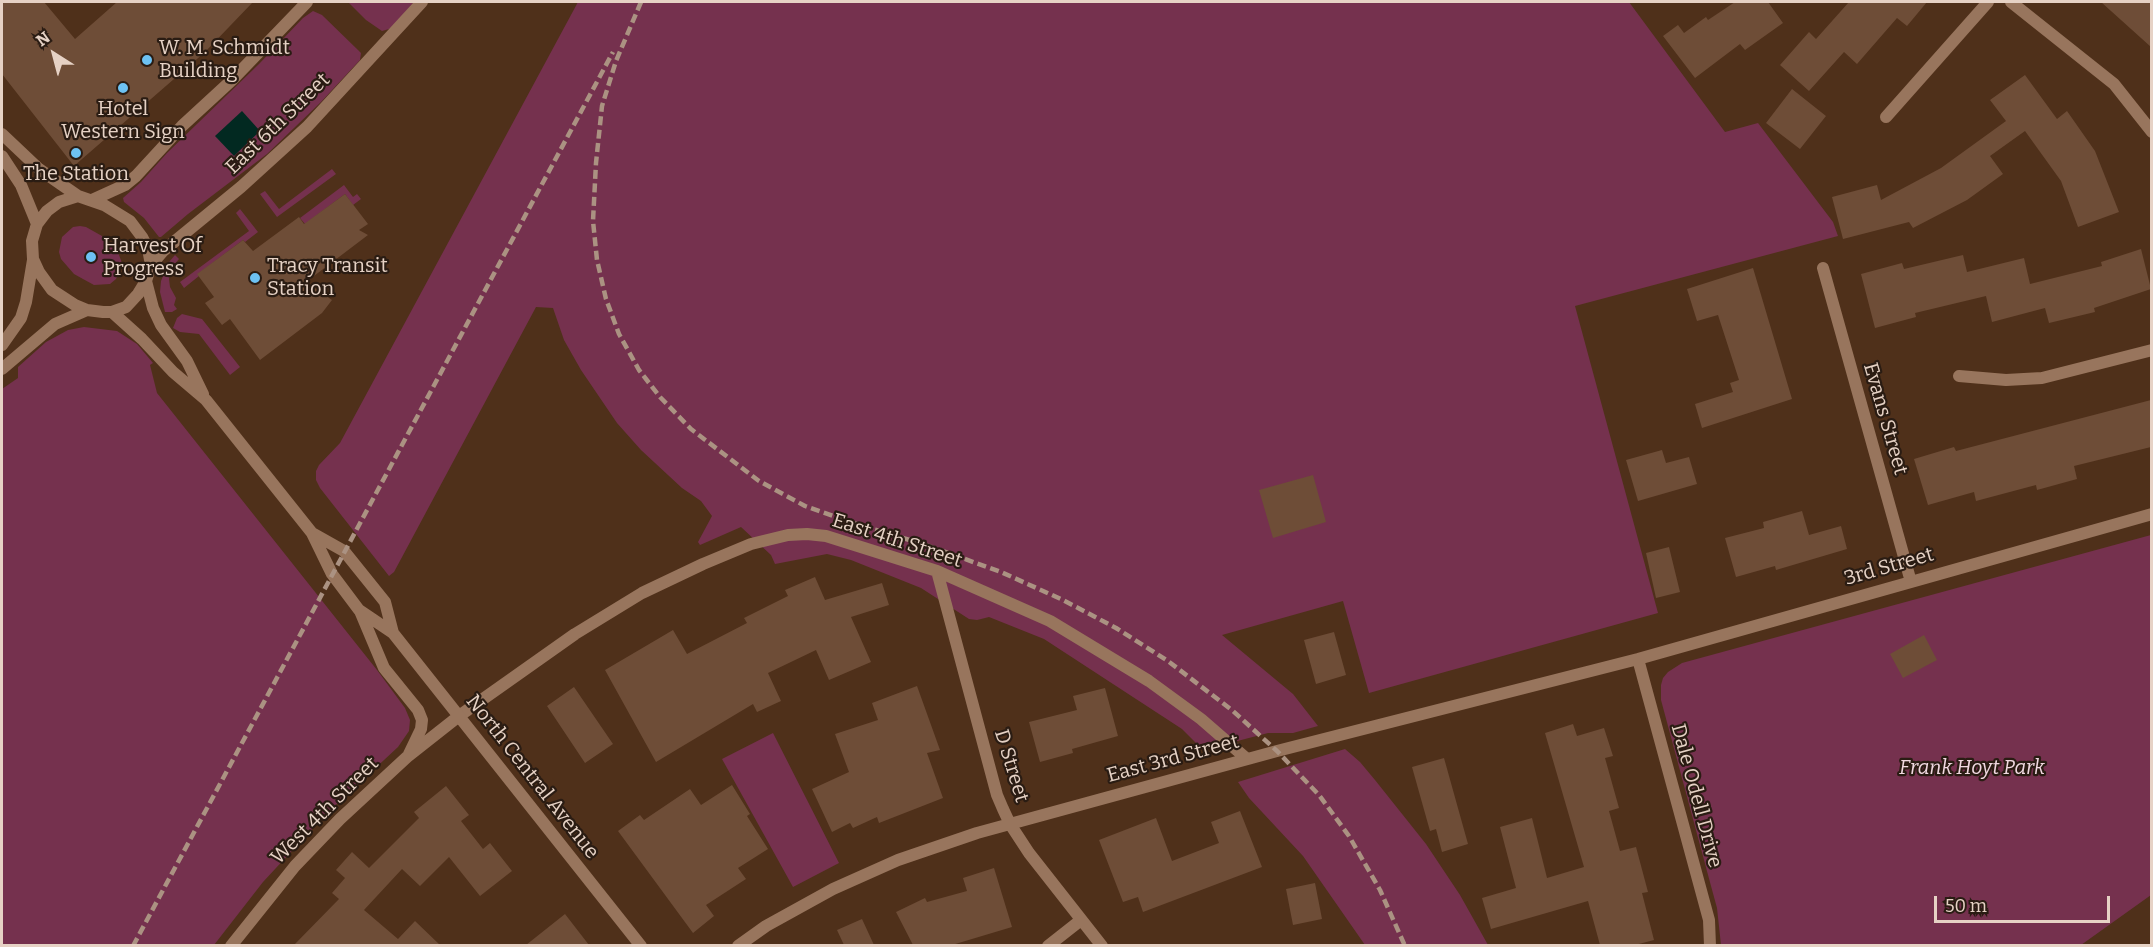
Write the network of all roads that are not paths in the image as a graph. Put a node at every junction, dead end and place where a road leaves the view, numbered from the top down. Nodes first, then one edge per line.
1 (307, 2) edge
2 (422, 2) edge
3 (1988, 2) edge
4 (2011, 2) edge
5 (1886, 117) dead end
6 (2151, 132) edge
7 (2, 134) edge
8 (2, 156) edge
9 (78, 196) junction
10 (92, 200) junction
11 (37, 224) junction
12 (33, 259) junction
13 (151, 265) junction
14 (1823, 268) dead end
15 (146, 281) junction
16 (87, 310) junction
17 (112, 312) junction
18 (2, 345) edge
19 (2151, 350) edge
20 (2, 369) edge
21 (1959, 376) dead end
22 (206, 400) junction
23 (2151, 514) edge
24 (312, 533) junction
25 (937, 571) junction
26 (1911, 582) junction
27 (359, 610) junction
28 (393, 633) junction
29 (1638, 659) junction
30 (459, 716) junction
31 (407, 758) junction
32 (1247, 759) junction
33 (1010, 824) junction
34 (1081, 920) junction
35 (231, 945) edge
36 (641, 945) edge
37 (738, 945) edge
38 (1048, 945) edge
39 (1102, 945) edge
40 (1710, 945) edge

1 - 10 street
2 - 13 street, East 6th Street
3 - 5 street
4 - 6 street
7 - 9 street
8 - 11 street
9 - 10 street
9 - 11 street
10 - 13 street
11 - 12 street
12 - 16 street
12 - 18 street
13 - 15 street
14 - 26 street, Evans Street
15 - 17 street
15 - 22 street, North Central Avenue
16 - 17 street
16 - 20 street
17 - 22 street, North Central Avenue
19 - 21 street
22 - 24 street, North Central Avenue
23 - 26 street, 3rd Street
24 - 27 street, North Central Avenue
24 - 28 street, North Central Avenue
25 - 30 street, East 4th Street
25 - 32 street, East 4th Street
25 - 33 street, D Street
26 - 29 street, 3rd Street
27 - 28 street, North Central Avenue
27 - 31 street
28 - 30 street, North Central Avenue
29 - 32 street, East 3rd Street
29 - 40 street, Dale Odell Drive
30 - 31 street, West 4th Street
30 - 36 street, North Central Avenue
31 - 35 street, West 4th Street
32 - 33 street, East 3rd Street
33 - 34 street, D Street
33 - 37 street, East 3rd Street
34 - 38 street
34 - 39 street, D Street

